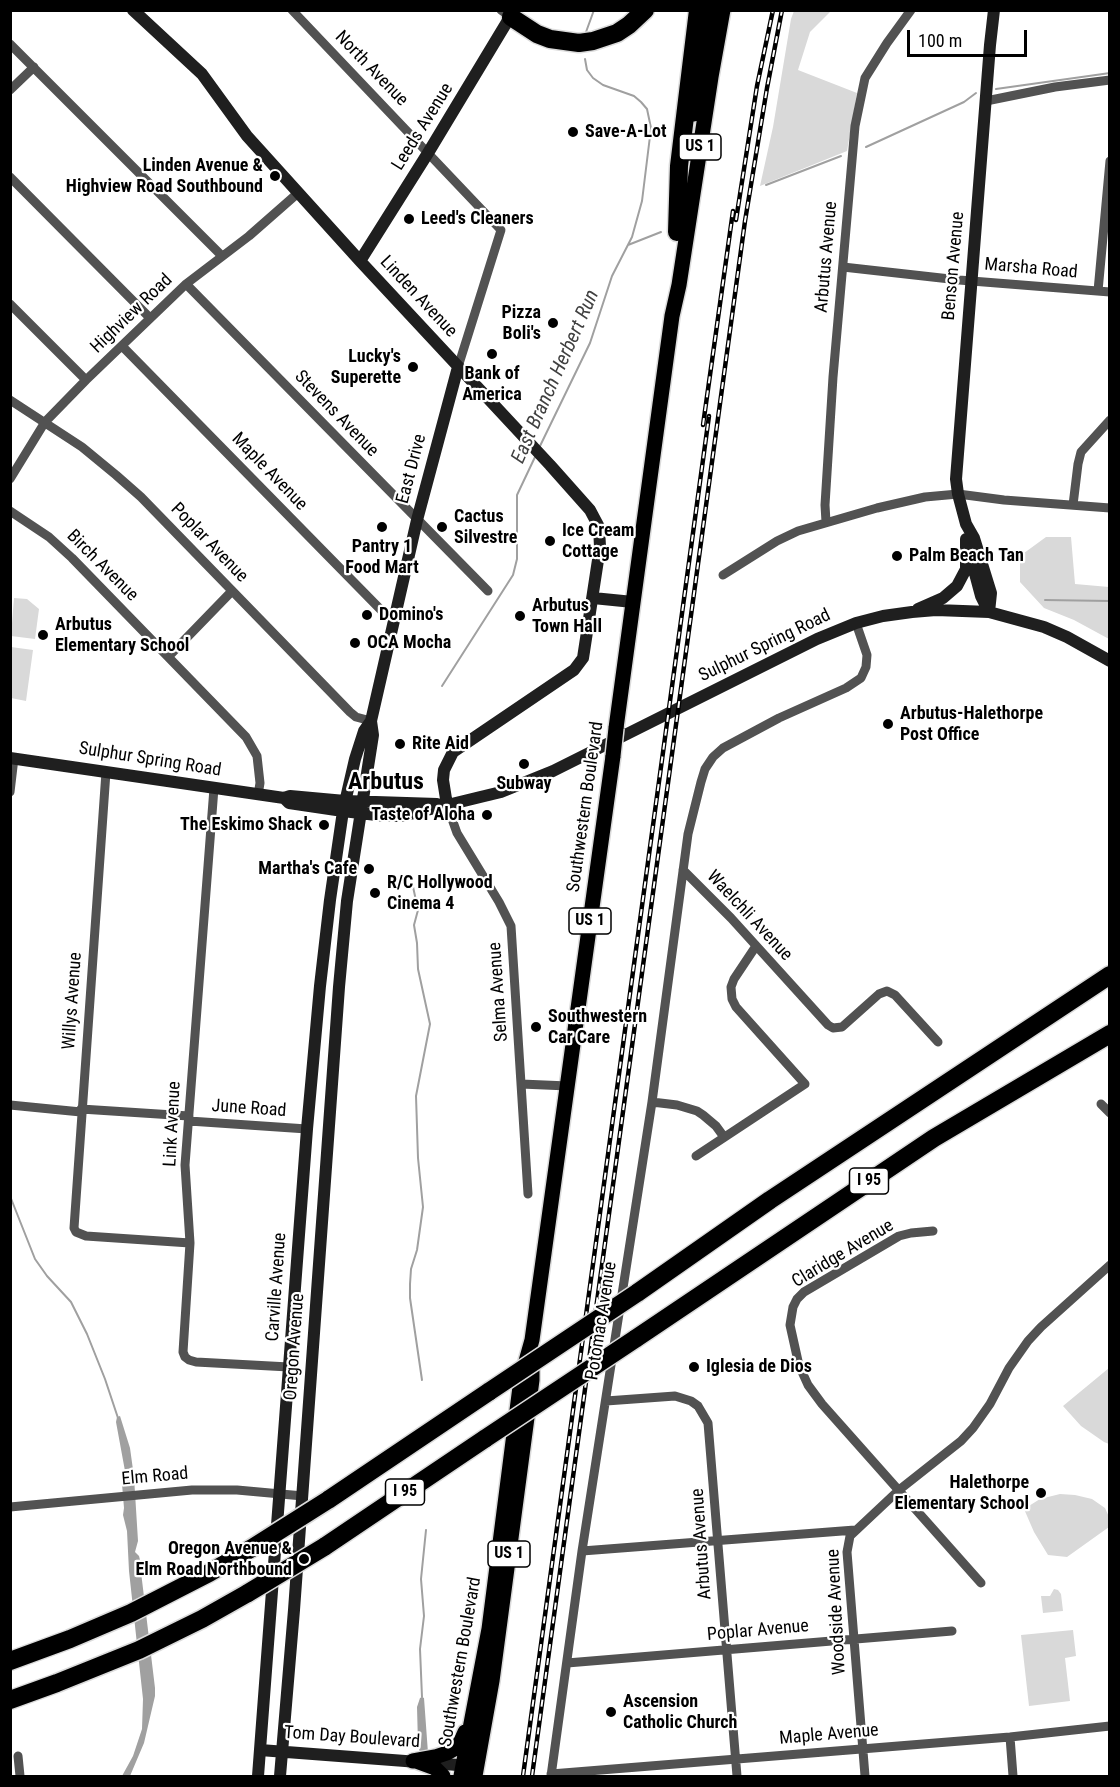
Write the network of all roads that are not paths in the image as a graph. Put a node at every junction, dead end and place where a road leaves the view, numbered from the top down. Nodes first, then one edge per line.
1 (133, 10) edge
2 (292, 10) edge
3 (645, 10) edge
4 (698, 10) edge
5 (710, 10) edge
6 (723, 10) edge
7 (911, 10) edge
8 (994, 10) edge
9 (508, 13) edge
10 (10, 44) edge
11 (34, 67) junction
12 (1110, 80) edge
13 (10, 90) edge
14 (986, 101) junction
15 (428, 153) junction
16 (1110, 161) edge
17 (10, 177) edge
18 (298, 193) junction
19 (501, 230) joint
20 (677, 232) junction
21 (222, 256) junction
22 (360, 261) junction
23 (843, 267) junction
24 (971, 280) junction
25 (186, 284) junction
26 (1098, 291) junction
27 (1110, 292) edge
28 (10, 304) edge
29 (672, 316) junction
30 (150, 318) junction
31 (122, 346) junction
32 (458, 367) junction
33 (86, 380) junction
34 (10, 400) edge
35 (1110, 420) edge
36 (45, 422) junction
37 (10, 479) edge
38 (958, 494) junction
39 (1073, 505) junction
40 (1110, 508) edge
41 (10, 511) edge
42 (417, 520) junction
43 (826, 522) junction
44 (966, 524) junction
45 (966, 539) junction
46 (723, 575) dead end
47 (232, 591) junction
48 (488, 591) dead end
49 (593, 598) junction
50 (633, 602) junction
51 (912, 612) junction
52 (989, 612) junction
53 (395, 616) junction
54 (856, 622) junction
55 (169, 656) junction
56 (1110, 661) edge
57 (371, 721) junction
58 (12, 758) edge
59 (106, 772) junction
60 (214, 788) junction
61 (10, 792) edge
62 (258, 795) junction
63 (447, 805) junction
64 (344, 806) junction
65 (361, 808) junction
66 (684, 870) junction
67 (756, 946) junction
68 (1110, 974) edge
69 (316, 1032) junction
70 (336, 1034) junction
71 (1110, 1034) edge
72 (938, 1042) dead end
73 (521, 1084) junction
74 (568, 1086) junction
75 (652, 1102) junction
76 (1101, 1104) dead end
77 (10, 1105) edge
78 (81, 1110) junction
79 (1110, 1113) edge
80 (189, 1119) junction
81 (307, 1129) junction
82 (724, 1137) junction
83 (696, 1156) dead end
84 (528, 1194) dead end
85 (933, 1231) dead end
86 (190, 1243) junction
87 (1110, 1265) edge
88 (532, 1340) junction
89 (290, 1367) junction
90 (606, 1401) junction
91 (899, 1490) junction
92 (281, 1494) junction
93 (303, 1496) junction
94 (10, 1507) edge
95 (855, 1530) junction
96 (718, 1540) junction
97 (582, 1551) junction
98 (981, 1583) dead end
99 (952, 1631) dead end
100 (854, 1639) junction
101 (727, 1650) junction
102 (10, 1661) edge
103 (567, 1663) junction
104 (10, 1700) edge
105 (471, 1718) junction
106 (1110, 1726) edge
107 (1010, 1737) junction
108 (862, 1749) junction
109 (260, 1750) junction
110 (281, 1751) junction
111 (18, 1756) dead end
112 (736, 1759) junction
113 (413, 1761) junction
114 (469, 1771) edge
115 (551, 1775) edge
116 (20, 1776) edge
117 (258, 1776) edge
118 (280, 1776) edge
119 (443, 1776) edge
120 (737, 1776) edge
121 (865, 1776) edge
122 (1013, 1776) edge

1 - 18 street, Linden Avenue
2 - 15 street, North Avenue
3 - 9 highway
4 - 20 highway
5 - 20 main road, Southwestern Boulevard / US 1
6 - 29 main road, Southwestern Boulevard / US 1
7 - 23 street, Arbutus Avenue
8 - 14 street, Benson Avenue
9 - 15 street, Leeds Avenue
10 - 11 street
11 - 13 street
11 - 21 street
12 - 14 street
14 - 24 street, Benson Avenue
15 - 19 street, North Avenue
15 - 22 street, Leeds Avenue
16 - 26 street
17 - 30 street
18 - 21 street, Highview Road
18 - 22 street, Linden Avenue
19 - 32 street, East Drive
20 - 29 main road, Southwestern Boulevard / US 1
21 - 25 street, Highview Road
22 - 32 street, Linden Avenue
23 - 24 street, Marsha Road
23 - 43 street, Arbutus Avenue
24 - 26 street, Marsha Road
24 - 38 street, Benson Avenue
25 - 30 street, Highview Road
25 - 42 street, Stevens Avenue
26 - 27 street, Marsha Road
28 - 33 street
29 - 50 main road, Southwestern Boulevard / US 1
30 - 31 street, Highview Road
31 - 33 street, Highview Road
31 - 53 street, Maple Avenue
32 - 42 street, East Drive
32 - 49 street, Linden Avenue
33 - 36 street, Highview Road
34 - 36 street, Poplar Avenue
35 - 39 street
36 - 37 street, Highview Road
36 - 47 street, Poplar Avenue
38 - 39 street
38 - 43 street
38 - 44 street, Benson Avenue
39 - 40 street
41 - 55 street, Birch Avenue
42 - 48 street, Stevens Avenue
42 - 53 street, East Drive
43 - 46 street
44 - 45 street, Benson Avenue
44 - 52 street, Benson Avenue
45 - 51 street
45 - 52 street, Benson Avenue
47 - 55 street
47 - 57 street, Poplar Avenue
49 - 50 street
49 - 63 street
50 - 74 main road, Southwestern Boulevard / US 1, bridge
51 - 52 street, Sulphur Spring Road
51 - 54 street, Sulphur Spring Road
52 - 56 street, Sulphur Spring Road
53 - 57 street, East Drive
54 - 63 street, Sulphur Spring Road
54 - 66 street, Waelchli Avenue
55 - 62 street, Birch Avenue
57 - 64 street, East Drive
57 - 65 street, East Drive
58 - 59 street, Sulphur Spring Road
58 - 61 street
59 - 60 street, Sulphur Spring Road
59 - 78 street, Willys Avenue
60 - 62 street, Sulphur Spring Road
60 - 80 street, Link Avenue
62 - 64 street, Sulphur Spring Road
63 - 65 street, Sulphur Spring Road
63 - 73 street, Selma Avenue
64 - 65 street, Sulphur Spring Road
64 - 69 street, Carville Avenue
65 - 70 street, Oregon Avenue
66 - 67 street, Waelchli Avenue
66 - 75 street, Potomac Avenue
67 - 72 street, Waelchli Avenue
67 - 82 street
68 - 102 highway, I 95, bridge
69 - 70 street
69 - 81 street, Carville Avenue
70 - 93 street, Oregon Avenue
71 - 104 highway, I 95, bridge
73 - 74 street
73 - 84 street, Selma Avenue
74 - 88 main road, Southwestern Boulevard / US 1
75 - 82 street
75 - 90 street, Potomac Avenue
76 - 79 street
77 - 78 street, June Road
78 - 80 street, June Road
78 - 86 street, Willys Avenue
80 - 81 street, June Road
80 - 86 street, Link Avenue
81 - 89 street, Carville Avenue
82 - 83 street
85 - 91 street, Claridge Avenue
86 - 89 street, Link Avenue
87 - 91 street, Woodside Avenue
88 - 105 main road, Southwestern Boulevard / US 1
88 - 114 main road, Southwestern Boulevard / US 1
89 - 92 street, Carville Avenue
90 - 96 street, Arbutus Avenue
90 - 97 street, Potomac Avenue
91 - 95 street, Woodside Avenue
91 - 98 street, Claridge Avenue
92 - 93 street, Elm Road
92 - 94 street, Elm Road
92 - 109 street, Carville Avenue
93 - 110 street, Oregon Avenue
95 - 96 street
95 - 100 street, Woodside Avenue
96 - 97 street
96 - 101 street, Arbutus Avenue
97 - 103 street, Potomac Avenue
99 - 100 street, Poplar Avenue
100 - 101 street, Poplar Avenue
100 - 108 street, Woodside Avenue
101 - 103 street, Poplar Avenue
101 - 112 street, Arbutus Avenue
103 - 115 street, Potomac Avenue
105 - 113 main road
105 - 114 main road, Southwestern Boulevard / US 1
106 - 107 street, Maple Avenue
107 - 108 street, Maple Avenue
107 - 122 street
108 - 112 street, Maple Avenue
108 - 121 street, Woodside Avenue
109 - 110 street, Tom Day Boulevard
109 - 117 street, Carville Avenue
110 - 113 street, Tom Day Boulevard
110 - 118 street, Oregon Avenue
111 - 116 street
112 - 115 street, Maple Avenue
112 - 120 street, Arbutus Avenue
113 - 114 street, Tom Day Boulevard
113 - 119 main road

